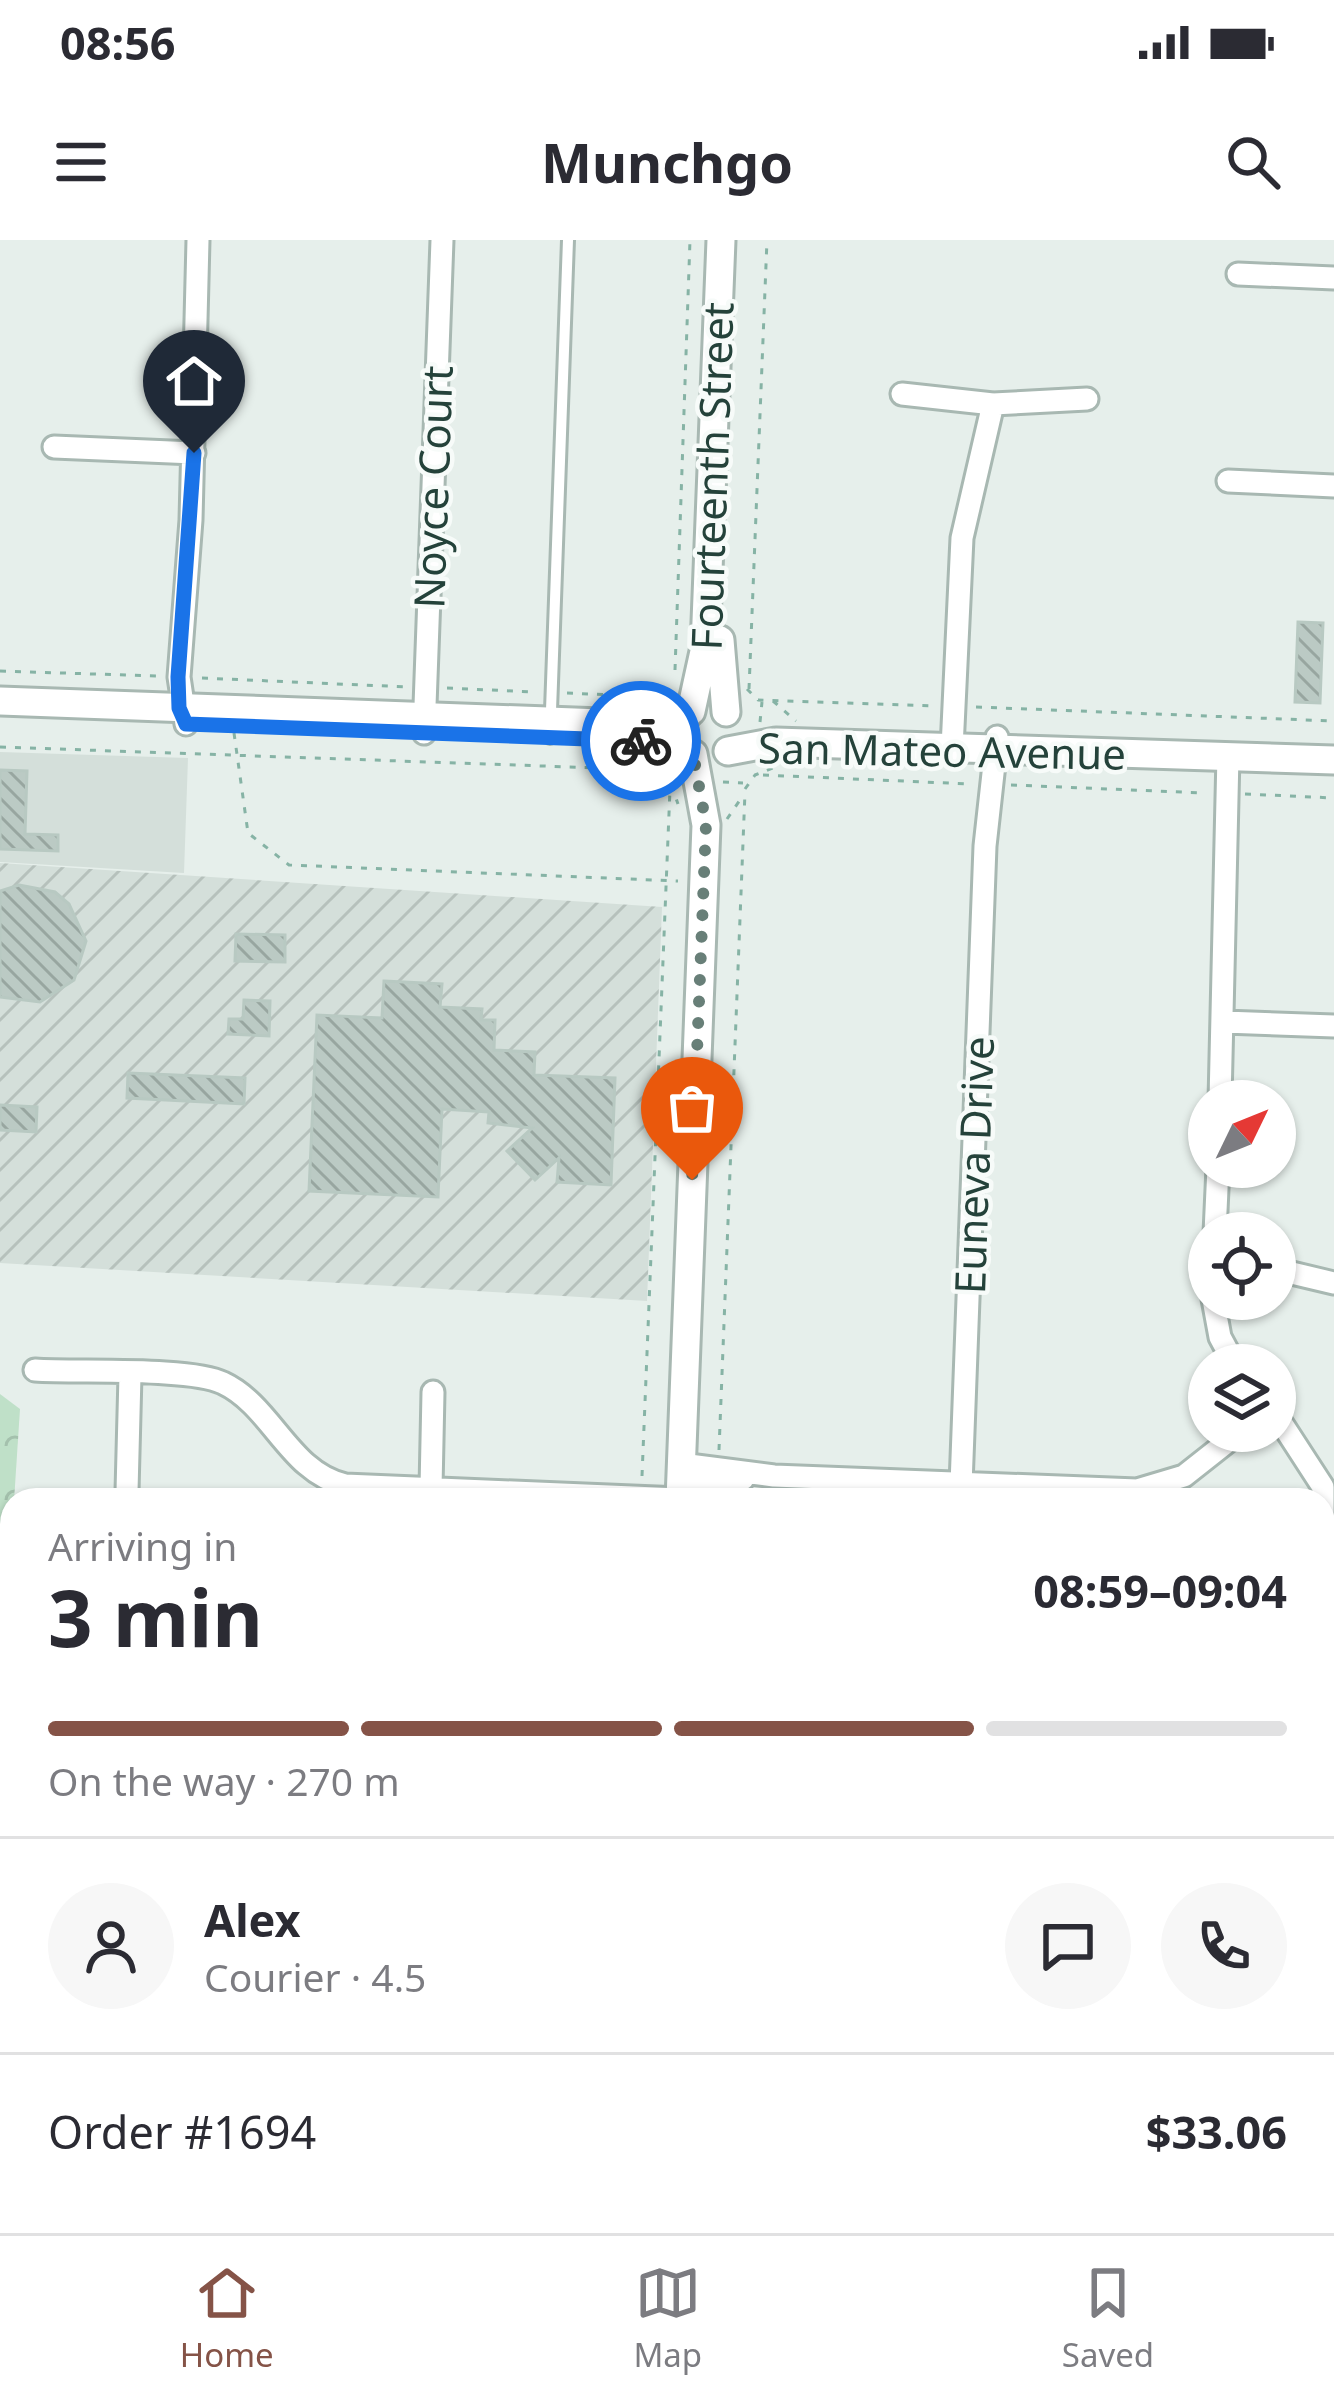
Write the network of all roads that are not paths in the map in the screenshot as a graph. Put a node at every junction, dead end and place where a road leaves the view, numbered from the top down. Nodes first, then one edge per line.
1 (198, 240) edge
2 (442, 240) edge
3 (568, 240) edge
4 (721, 240) edge
5 (735, 240) edge
6 (1238, 274) dead end
7 (1334, 278) edge
8 (902, 394) dead end
9 (1087, 399) dead end
10 (993, 404) junction
11 (54, 448) dead end
12 (194, 453) junction
13 (1228, 481) dead end
14 (1334, 486) edge
15 (0, 701) edge
16 (185, 713) junction
17 (690, 713) junction
18 (728, 714) junction
19 (0, 717) edge
20 (424, 725) junction
21 (550, 730) junction
22 (952, 742) junction
23 (989, 743) junction
24 (691, 752) junction
25 (726, 753) junction
26 (1234, 755) junction
27 (1334, 760) edge
28 (706, 824) junction
29 (1224, 1022) junction
30 (1334, 1026) edge
31 (1221, 1080) edge
32 (1296, 1274) edge
33 (1334, 1282) edge
34 (34, 1370) dead end
35 (130, 1376) junction
36 (433, 1392) dead end
37 (1296, 1445) edge
38 (1214, 1452) edge
39 (774, 1476) junction
40 (961, 1485) junction
41 (681, 1486) edge
42 (127, 1488) edge
43 (431, 1488) junction
44 (1323, 1488) edge

1 - 12 street
2 - 20 street, Noyce Court
3 - 21 lane
4 - 17 street, Fourteenth Street
5 - 18 street, Fourteenth Street
6 - 7 street
8 - 10 street
9 - 10 street
10 - 22 street
11 - 12 street
12 - 16 street
13 - 14 street
15 - 16 street
16 - 19 street
16 - 20 street
16 - 20 street
17 - 18 street
17 - 21 street
17 - 24 street
18 - 22 street, San Mateo Avenue
18 - 25 street
20 - 21 street
21 - 24 street
22 - 23 street, San Mateo Avenue
22 - 25 street, San Mateo Avenue
23 - 26 street, San Mateo Avenue
23 - 40 street, Euneva Drive
24 - 25 street
24 - 28 street
25 - 28 street
26 - 27 street, San Mateo Avenue
26 - 29 street
28 - 41 street
29 - 30 street
29 - 31 street
32 - 33 street
34 - 35 street
35 - 42 street
35 - 43 street
36 - 43 street
37 - 44 street
38 - 40 street
39 - 40 street
39 - 41 street
39 - 41 street
41 - 43 street

